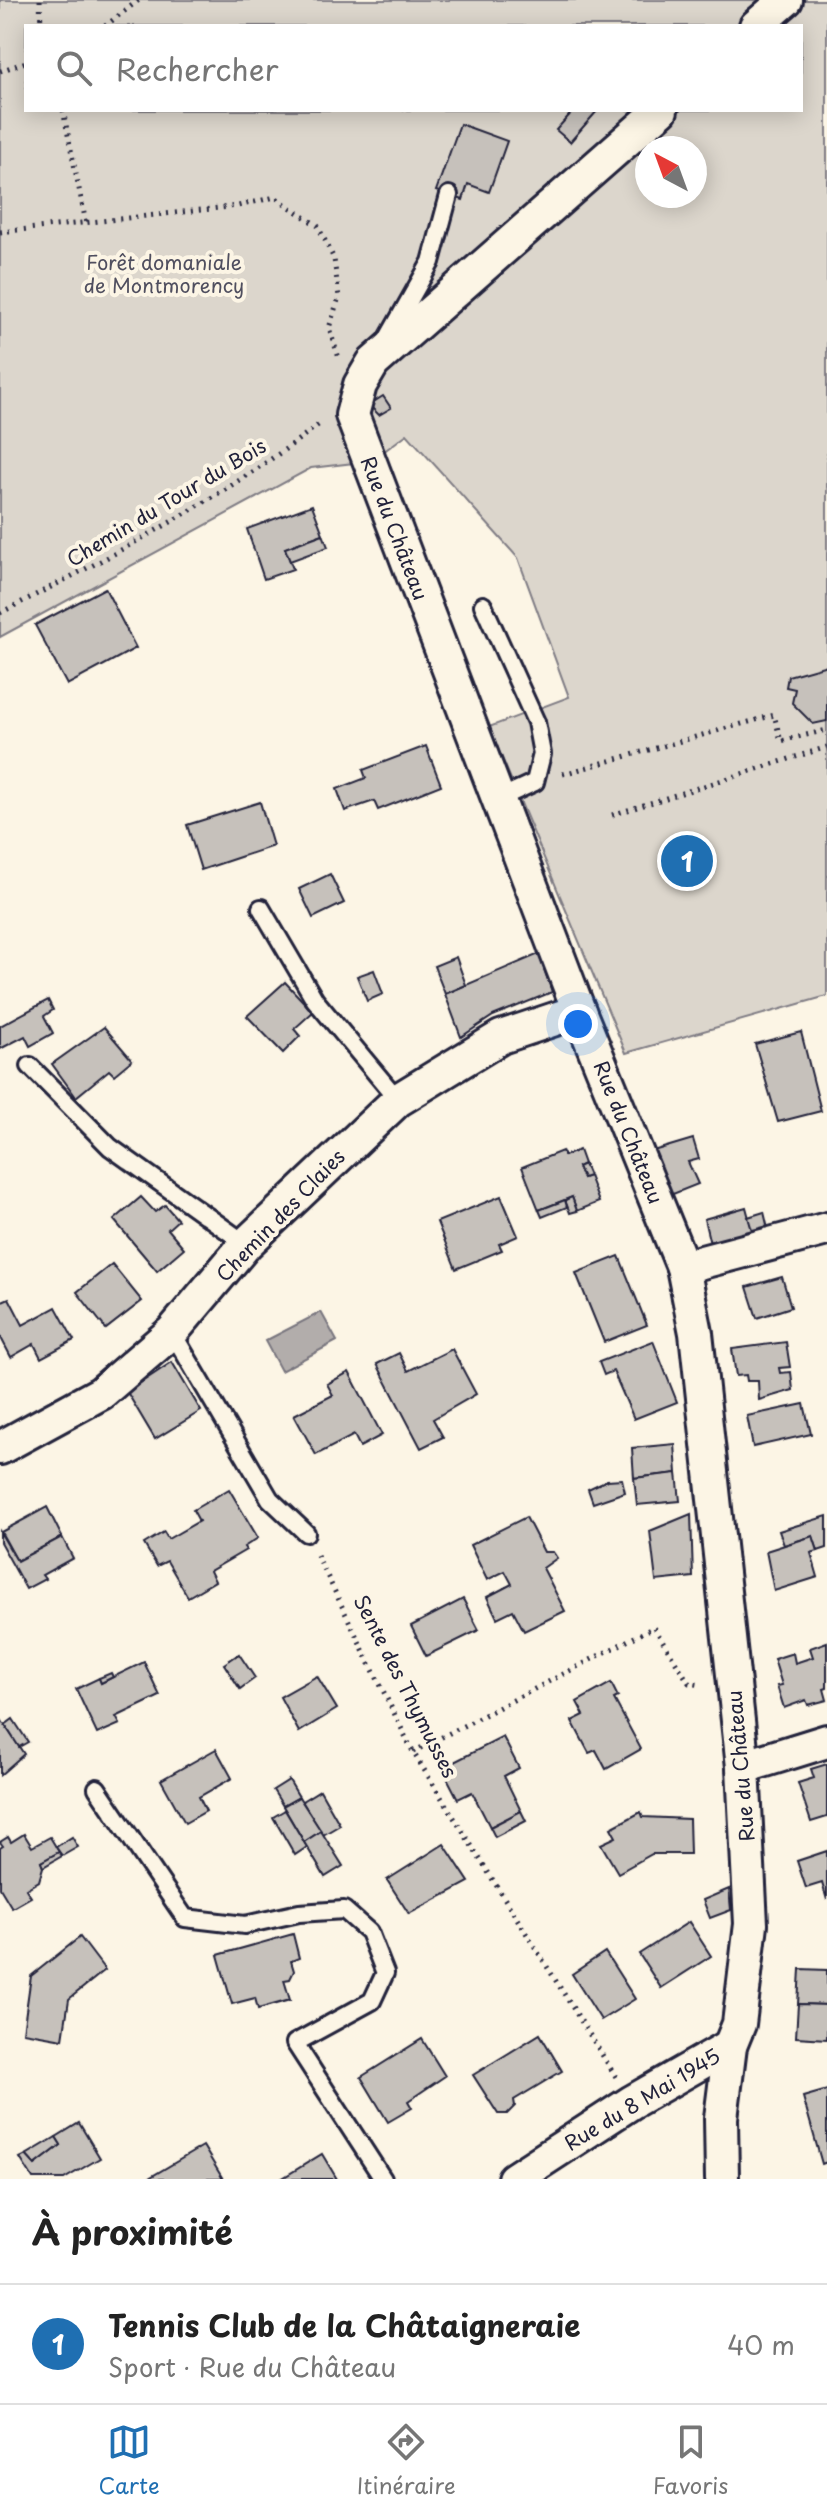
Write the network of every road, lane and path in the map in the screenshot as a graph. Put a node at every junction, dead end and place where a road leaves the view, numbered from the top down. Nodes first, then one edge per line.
1 (40, 0) edge
2 (139, 0) edge
3 (786, 0) edge
4 (41, 24) edge
5 (108, 24) edge
6 (758, 24) edge
7 (24, 63) edge
8 (0, 71) edge
9 (63, 112) edge
10 (659, 112) edge
11 (449, 195) dead end
12 (86, 223) junction
13 (0, 232) edge
14 (340, 362) dead end
15 (373, 363) junction
16 (324, 421) dead end
17 (483, 605) dead end
18 (0, 613) edge
19 (827, 730) edge
20 (827, 747) edge
21 (535, 782) junction
22 (498, 799) junction
23 (612, 815) dead end
24 (261, 908) dead end
25 (579, 1011) junction
26 (30, 1066) dead end
27 (398, 1100) junction
28 (827, 1229) edge
29 (246, 1244) junction
30 (683, 1267) junction
31 (172, 1332) junction
32 (0, 1448) edge
33 (306, 1533) joint
34 (734, 1688) junction
35 (827, 1741) edge
36 (413, 1752) junction
37 (743, 1767) junction
38 (97, 1788) dead end
39 (730, 2046) junction
40 (632, 2102) junction
41 (383, 2179) edge
42 (514, 2179) edge
43 (722, 2179) edge

1 - 4 path
2 - 5 path
3 - 6 street
7 - 8 path
9 - 12 path
10 - 15 street, Rue du Château
11 - 15 lane
12 - 13 path
12 - 14 path
15 - 22 street, Rue du Château
16 - 18 path, Chemin du Tour du Bois
17 - 21 lane
19 - 21 path
20 - 23 path
21 - 22 lane
22 - 25 street, Rue du Château
24 - 27 lane
25 - 27 street, Chemin des Claies
25 - 30 street, Rue du Château
26 - 29 lane
27 - 29 street, Chemin des Claies
28 - 30 street
29 - 31 street, Chemin des Claies
30 - 34 street, Rue du Château
31 - 32 street, Chemin des Claies
31 - 33 lane
33 - 36 path, Sente des Thymusses
34 - 36 path
34 - 37 street, Rue du Château
35 - 37 street
36 - 40 path, Sente des Thymusses
37 - 39 street, Rue du Château
38 - 41 lane
39 - 40 street, Rue du 8 Mai 1945
39 - 43 street, Rue du Château
40 - 42 street, Rue du 8 Mai 1945

